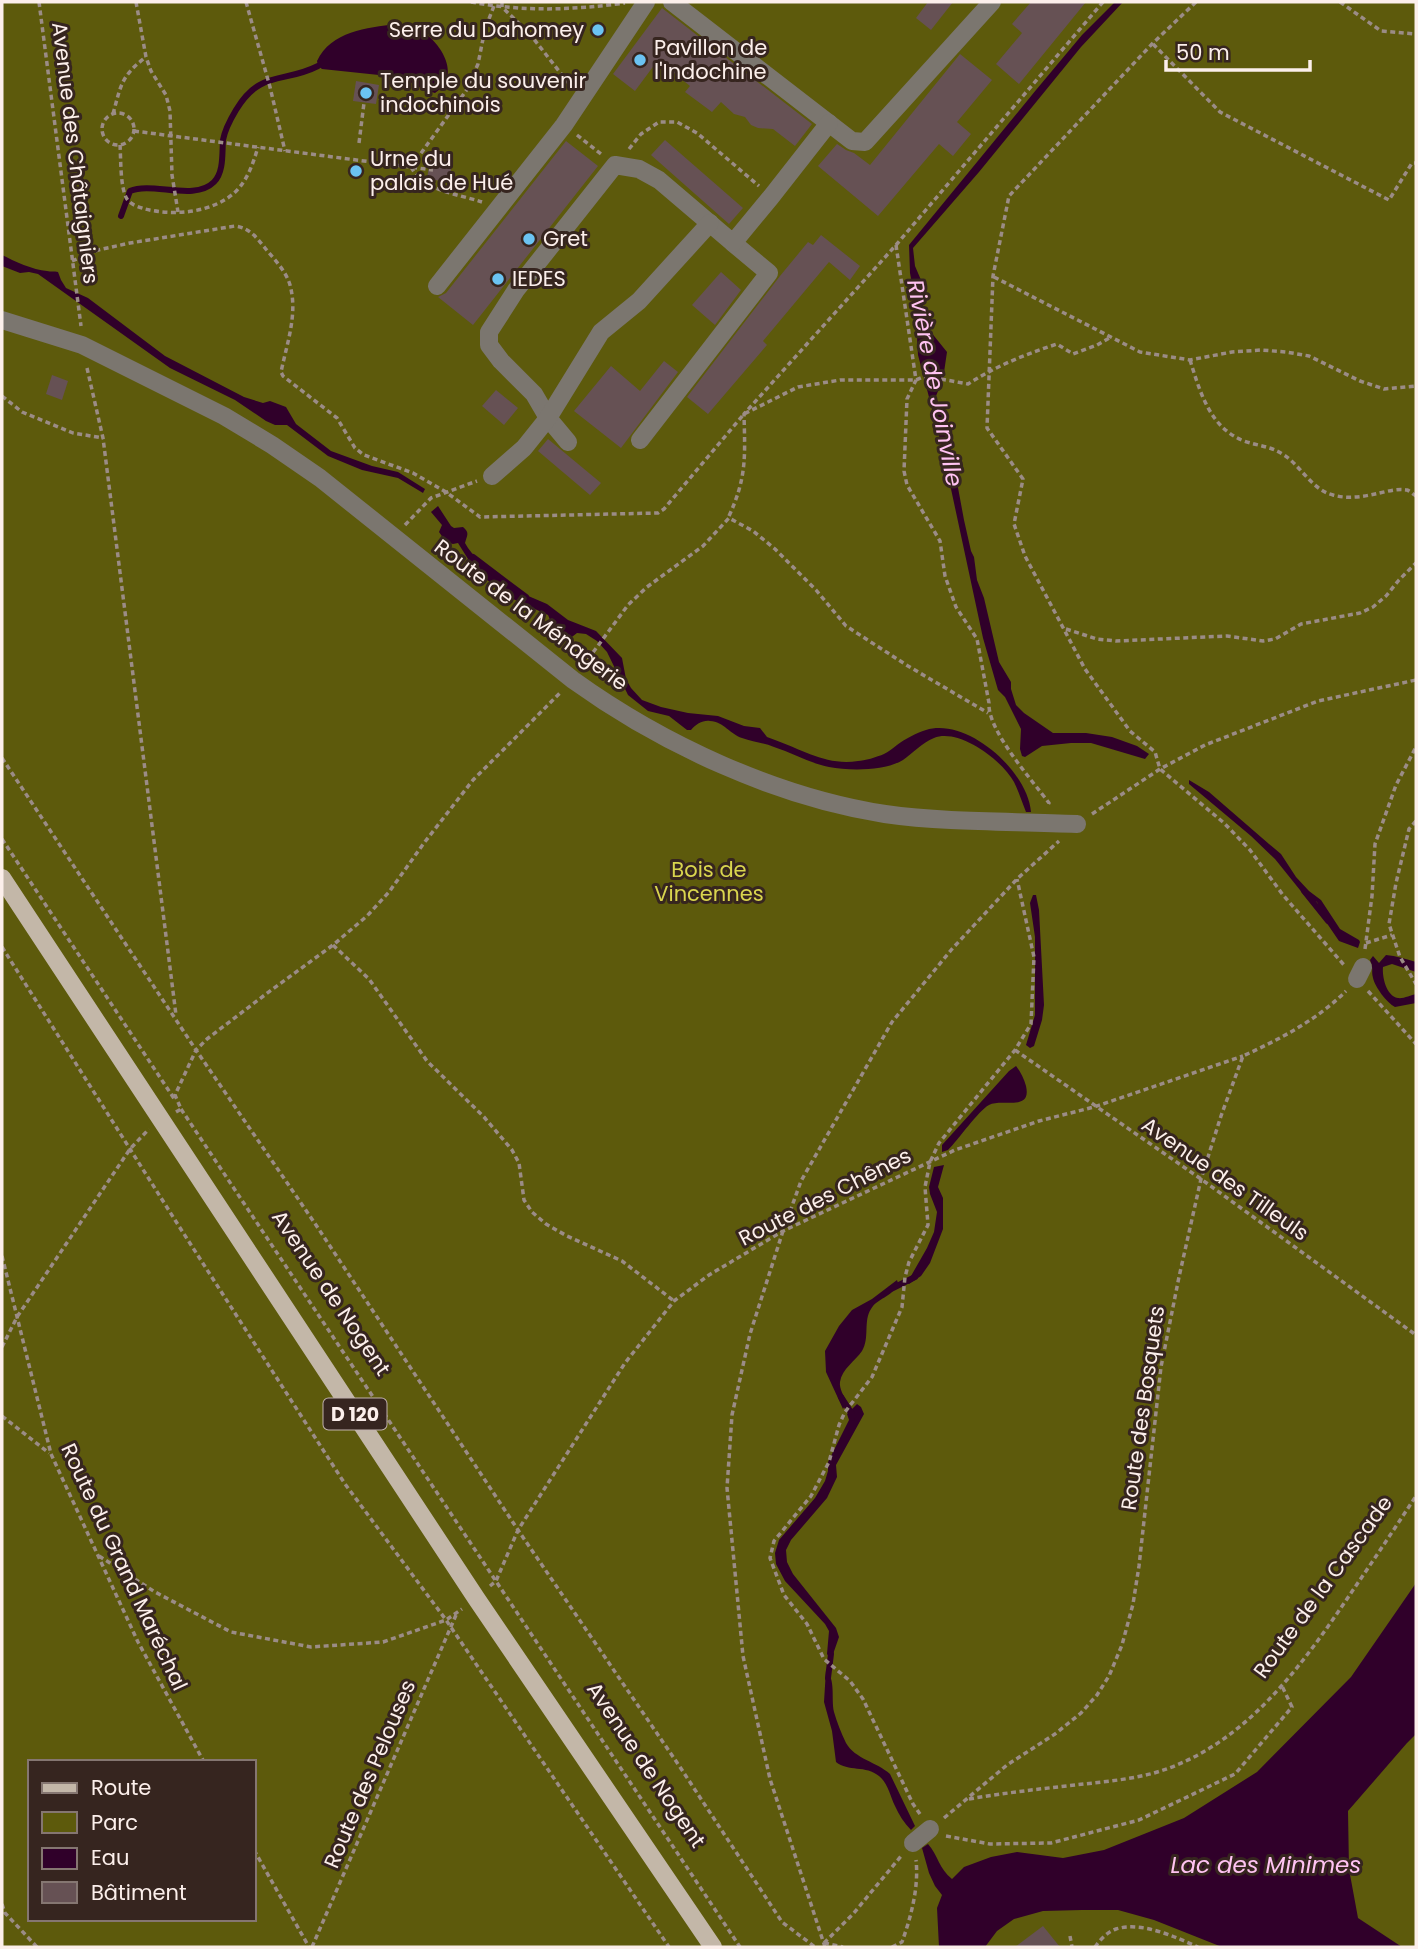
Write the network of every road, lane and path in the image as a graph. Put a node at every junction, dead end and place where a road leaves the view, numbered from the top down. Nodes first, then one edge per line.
1 (39, 2) edge
2 (136, 2) edge
3 (246, 2) edge
4 (471, 2) edge
5 (634, 2) edge
6 (646, 2) edge
7 (672, 2) edge
8 (992, 2) edge
9 (1103, 2) edge
10 (1196, 2) edge
11 (1340, 2) edge
12 (502, 5) edge
13 (494, 6) junction
14 (1416, 34) edge
15 (1152, 44) junction
16 (146, 57) junction
17 (581, 97) junction
18 (364, 103) dead end
19 (113, 114) junction
20 (829, 123) junction
21 (564, 125) junction
22 (134, 131) junction
23 (170, 136) junction
24 (359, 143) dead end
25 (120, 145) junction
26 (258, 147) junction
27 (285, 150) junction
28 (1416, 163) edge
29 (615, 165) junction
30 (411, 167) junction
31 (433, 170) dead end
32 (771, 197) junction
33 (498, 209) junction
34 (178, 212) junction
35 (710, 223) junction
36 (733, 243) junction
37 (896, 245) junction
38 (72, 261) junction
39 (993, 276) junction
40 (436, 286) dead end
41 (80, 308) dead end
42 (2, 320) edge
43 (1111, 337) junction
44 (82, 345) junction
45 (1191, 360) junction
46 (990, 370) junction
47 (916, 380) junction
48 (1416, 386) edge
49 (2, 396) edge
50 (744, 414) junction
51 (548, 418) junction
52 (103, 438) junction
53 (640, 440) dead end
54 (568, 442) dead end
55 (492, 476) joint
56 (446, 492) junction
57 (1416, 496) edge
58 (729, 516) dead end
59 (393, 537) junction
60 (1416, 563) edge
61 (1064, 628) junction
62 (573, 680) junction
63 (1416, 680) edge
64 (988, 713) junction
65 (1416, 747) edge
66 (2, 758) edge
67 (1160, 769) junction
68 (1416, 821) edge
69 (1043, 822) junction
70 (1077, 824) junction
71 (2, 839) edge
72 (2, 878) edge
73 (1017, 879) junction
74 (1392, 935) junction
75 (333, 945) junction
76 (2, 947) edge
77 (1360, 973) junction
78 (1416, 984) edge
79 (176, 1018) junction
80 (1416, 1044) edge
81 (196, 1050) junction
82 (1015, 1050) junction
83 (1243, 1056) junction
84 (1094, 1107) junction
85 (181, 1109) junction
86 (162, 1122) junction
87 (130, 1149) junction
88 (930, 1162) junction
89 (1200, 1179) junction
90 (783, 1231) junction
91 (2, 1256) edge
92 (674, 1301) junction
93 (17, 1317) junction
94 (1416, 1335) edge
95 (2, 1347) edge
96 (2, 1416) edge
97 (51, 1454) junction
98 (1416, 1496) edge
99 (518, 1531) junction
100 (99, 1556) junction
101 (496, 1581) junction
102 (477, 1598) junction
103 (457, 1614) junction
104 (446, 1620) junction
105 (451, 1628) junction
106 (1282, 1686) junction
107 (203, 1760) edge
108 (967, 1799) junction
109 (929, 1830) junction
110 (913, 1843) junction
111 (256, 1853) edge
112 (2, 1904) edge
113 (1070, 1936) dead end
114 (824, 1945) edge
115 (902, 1945) edge
116 (37, 1947) edge
117 (311, 1947) edge
118 (669, 1947) edge
119 (713, 1947) edge
120 (740, 1947) edge
121 (815, 1947) edge
122 (843, 1947) edge
123 (892, 1947) edge
124 (1072, 1947) edge
125 (1095, 1947) edge
126 (1198, 1947) edge

1 - 38 path, Avenue des Châtaigniers
2 - 16 path
3 - 27 path
4 - 13 path
5 - 12 path
6 - 17 lane
7 - 20 lane
8 - 20 lane
9 - 37 path
10 - 15 path
11 - 14 path
12 - 13 path
12 - 17 path
13 - 30 path
15 - 28 path
15 - 39 path
16 - 19 path
16 - 23 path
17 - 21 lane
18 - 24 path
19 - 22 path
19 - 25 path
20 - 32 lane
21 - 29 path
21 - 33 lane
22 - 23 path
22 - 25 path
23 - 26 path
23 - 34 path
25 - 34 path
26 - 27 path
26 - 34 path
27 - 30 path
29 - 32 path
29 - 35 lane
29 - 51 lane
30 - 31 path
30 - 33 path
32 - 36 lane
33 - 40 lane
35 - 36 lane
35 - 51 lane
36 - 53 lane
37 - 47 path
37 - 50 path
38 - 41 path, Avenue des Châtaigniers
38 - 56 path
39 - 43 path
39 - 46 path
42 - 44 lane, Route de la Ménagerie
43 - 45 path
43 - 46 path
44 - 52 path
44 - 59 lane, Route de la Ménagerie
45 - 48 path
45 - 57 path
46 - 47 path
46 - 61 path
47 - 50 path
47 - 64 path
49 - 52 path
50 - 56 path
50 - 58 path
51 - 54 lane
51 - 55 lane
52 - 79 path
55 - 56 path
56 - 59 path
59 - 62 lane, Route de la Ménagerie
60 - 61 path
61 - 67 path
62 - 64 path
62 - 69 lane, Route de la Ménagerie
62 - 75 path
63 - 67 path
64 - 69 path
65 - 74 path
66 - 79 path
67 - 70 path
67 - 77 path
68 - 74 path
69 - 70 lane, Route de la Ménagerie
70 - 73 path
71 - 85 path, Avenue de Nogent
72 - 86 main road, D 120
73 - 82 path
73 - 90 path
74 - 78 path
75 - 81 path
75 - 92 path
76 - 87 path
77 - 80 path
77 - 83 path
79 - 81 path
81 - 85 path
81 - 99 path
82 - 84 path, Avenue des Tilleuls
82 - 88 path
83 - 84 path, Route des Chênes
83 - 89 path, Route des Bosquets
84 - 88 path, Route des Chênes
84 - 89 path, Avenue des Tilleuls
85 - 86 path
85 - 101 path, Avenue de Nogent
86 - 87 path
86 - 102 main road, D 120
87 - 93 path
87 - 104 path
88 - 90 path, Route des Chênes
88 - 109 path
89 - 94 path, Avenue des Tilleuls
89 - 108 path, Route des Bosquets
90 - 92 path, Route des Chênes
90 - 114 path
91 - 93 path, Route du Grand Maréchal
92 - 99 path, Route des Chênes
93 - 95 path
93 - 97 path, Route du Grand Maréchal
96 - 97 path
97 - 100 path, Route du Grand Maréchal
98 - 106 path, Route de la Cascade
99 - 101 path, Route des Chênes
99 - 121 path
100 - 104 path, Route des Chênes
100 - 107 path, Route du Grand Maréchal
101 - 102 path, Route des Chênes
101 - 120 path, Avenue de Nogent
102 - 103 path, Route des Chênes
102 - 119 main road, D 120
103 - 104 path, Route des Chênes
103 - 105 path, Route des Pelouses
104 - 105 path
105 - 117 path, Route des Pelouses
105 - 118 path
106 - 108 path, Route de la Cascade
106 - 109 path
108 - 109 path
109 - 110 lane
110 - 114 path
110 - 115 path
111 - 117 path
112 - 116 path
113 - 124 path
114 - 122 path
115 - 123 path
125 - 126 path

